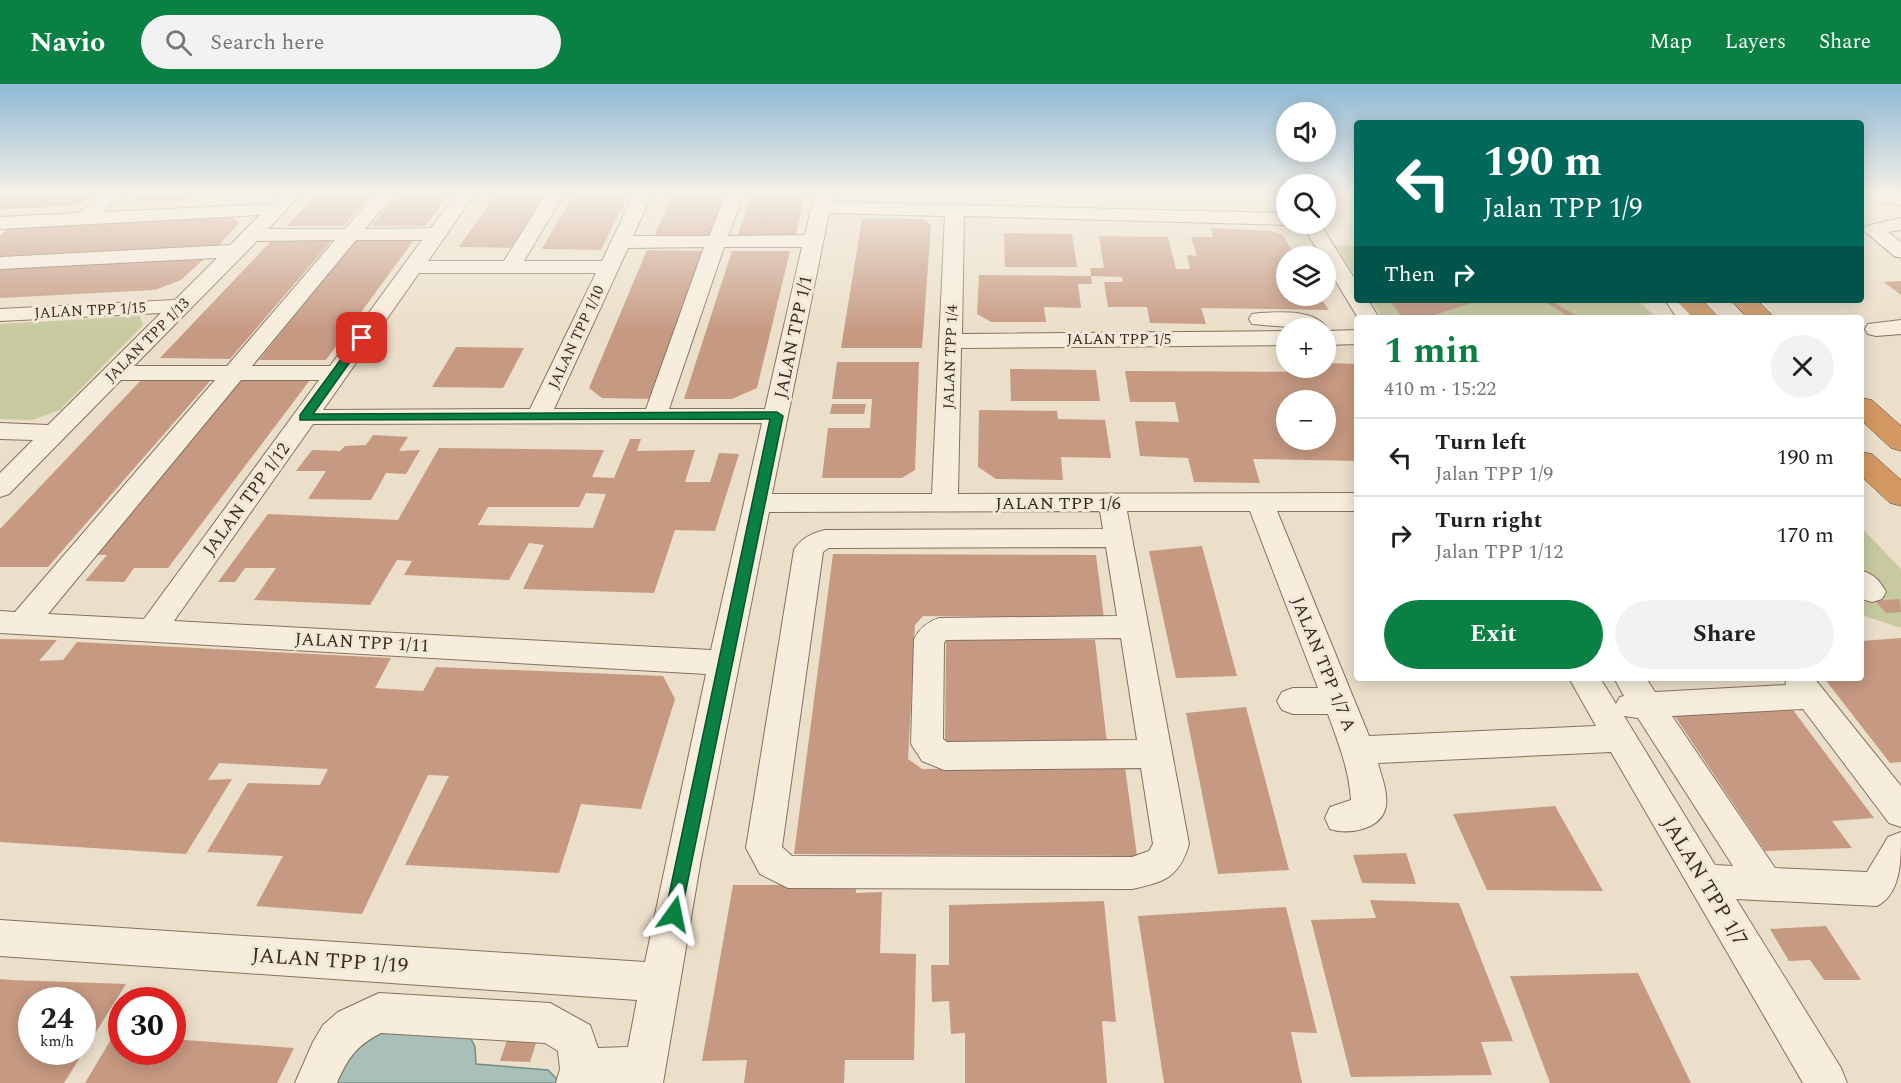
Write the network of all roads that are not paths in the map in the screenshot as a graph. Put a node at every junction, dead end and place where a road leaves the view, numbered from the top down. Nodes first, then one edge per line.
1 (247, 239) edge
2 (346, 239) edge
3 (433, 239) edge
4 (527, 239) edge
5 (623, 239) edge
6 (717, 239) edge
7 (954, 239) edge
8 (1320, 239) edge
9 (1884, 239) edge
10 (814, 241) joint
11 (621, 242) junction
12 (716, 242) junction
13 (235, 251) junction
14 (1901, 252) edge
15 (0, 263) edge
16 (412, 267) junction
17 (510, 267) junction
18 (609, 267) junction
19 (1354, 295) edge
20 (1691, 303) edge
21 (1724, 303) edge
22 (1746, 303) edge
23 (180, 306) junction
24 (0, 315) edge
25 (1704, 315) edge
26 (1737, 315) edge
27 (1760, 315) edge
28 (1276, 319) edge
29 (1901, 327) edge
30 (1876, 329) dead end
31 (1354, 337) edge
32 (1276, 338) edge
33 (1336, 338) edge
34 (1214, 339) junction
35 (951, 340) junction
36 (114, 373) junction
37 (233, 373) junction
38 (336, 373) junction
39 (1864, 389) edge
40 (1864, 408) edge
41 (1901, 411) edge
42 (539, 416) junction
43 (656, 416) junction
44 (777, 416) junction
45 (304, 417) junction
46 (1864, 430) edge
47 (0, 431) edge
48 (54, 433) junction
49 (1901, 442) edge
50 (1901, 461) edge
51 (1864, 463) edge
52 (0, 488) edge
53 (1901, 496) edge
54 (1112, 502) junction
55 (1260, 502) junction
56 (1354, 502) edge
57 (758, 503) junction
58 (945, 503) junction
59 (1118, 538) junction
60 (12, 622) edge
61 (1134, 627) junction
62 (151, 630) junction
63 (725, 663) junction
64 (1631, 681) edge
65 (1804, 687) edge
66 (1593, 693) edge
67 (1293, 701) dead end
68 (1338, 701) junction
69 (1647, 705) junction
70 (1620, 738) junction
71 (1358, 750) junction
72 (1155, 754) junction
73 (1901, 812) edge
74 (1342, 818) dead end
75 (1901, 848) edge
76 (1705, 881) junction
77 (1765, 884) junction
78 (0, 938) edge
79 (660, 982) junction
80 (643, 1075) edge
81 (579, 1076) edge
82 (316, 1083) edge
83 (1826, 1083) edge

1 - 13 street, JALAN TPP 1/13
2 - 37 street
3 - 16 street, JALAN TPP 1/12
4 - 17 street
5 - 11 street, JALAN TPP 1/10
6 - 12 street
7 - 35 street, JALAN TPP 1/4
8 - 19 street
9 - 14 street
10 - 12 street
10 - 44 street, JALAN TPP 1/1
11 - 12 street
11 - 18 street, JALAN TPP 1/10
12 - 43 street
13 - 15 street
13 - 23 street, JALAN TPP 1/13
16 - 17 street
16 - 38 street, JALAN TPP 1/12
17 - 18 street
18 - 42 street, JALAN TPP 1/10
20 - 25 highway
21 - 26 highway
22 - 27 highway
23 - 24 street, JALAN TPP 1/15
23 - 36 street, JALAN TPP 1/13
28 - 34 street
29 - 30 street
31 - 33 street
32 - 34 street, JALAN TPP 1/5
34 - 35 street, JALAN TPP 1/5
35 - 58 street, JALAN TPP 1/4
36 - 37 street
36 - 48 street, JALAN TPP 1/13
37 - 38 street
37 - 60 street
38 - 45 street, JALAN TPP 1/12
39 - 41 highway
40 - 49 highway
42 - 43 street
42 - 45 street
43 - 44 street
44 - 57 street, JALAN TPP 1/1
45 - 62 street, JALAN TPP 1/12
46 - 50 highway
47 - 48 street
48 - 52 street, JALAN TPP 1/13
51 - 53 highway
54 - 55 street, JALAN TPP 1/6
54 - 58 street, JALAN TPP 1/6
54 - 59 street
55 - 56 street, JALAN TPP 1/6
55 - 68 street, JALAN TPP 1/7 A
57 - 58 street, JALAN TPP 1/6
57 - 63 street, JALAN TPP 1/1
59 - 61 street
59 - 72 street
60 - 62 street, JALAN TPP 1/11
61 - 72 street
61 - 72 street
62 - 63 street, JALAN TPP 1/11
63 - 79 street, JALAN TPP 1/1
64 - 69 street
65 - 69 street
65 - 73 street
66 - 69 street
66 - 70 street, JALAN TPP 1/7
67 - 68 street
68 - 71 street, JALAN TPP 1/7 A
69 - 77 street
70 - 71 street, JALAN TPP 1/7 A
70 - 76 street, JALAN TPP 1/7
71 - 74 street
75 - 77 street
76 - 77 street
76 - 83 street, JALAN TPP 1/7
78 - 79 street, JALAN TPP 1/19
79 - 80 street, JALAN TPP 1/1
80 - 81 street
81 - 82 street

